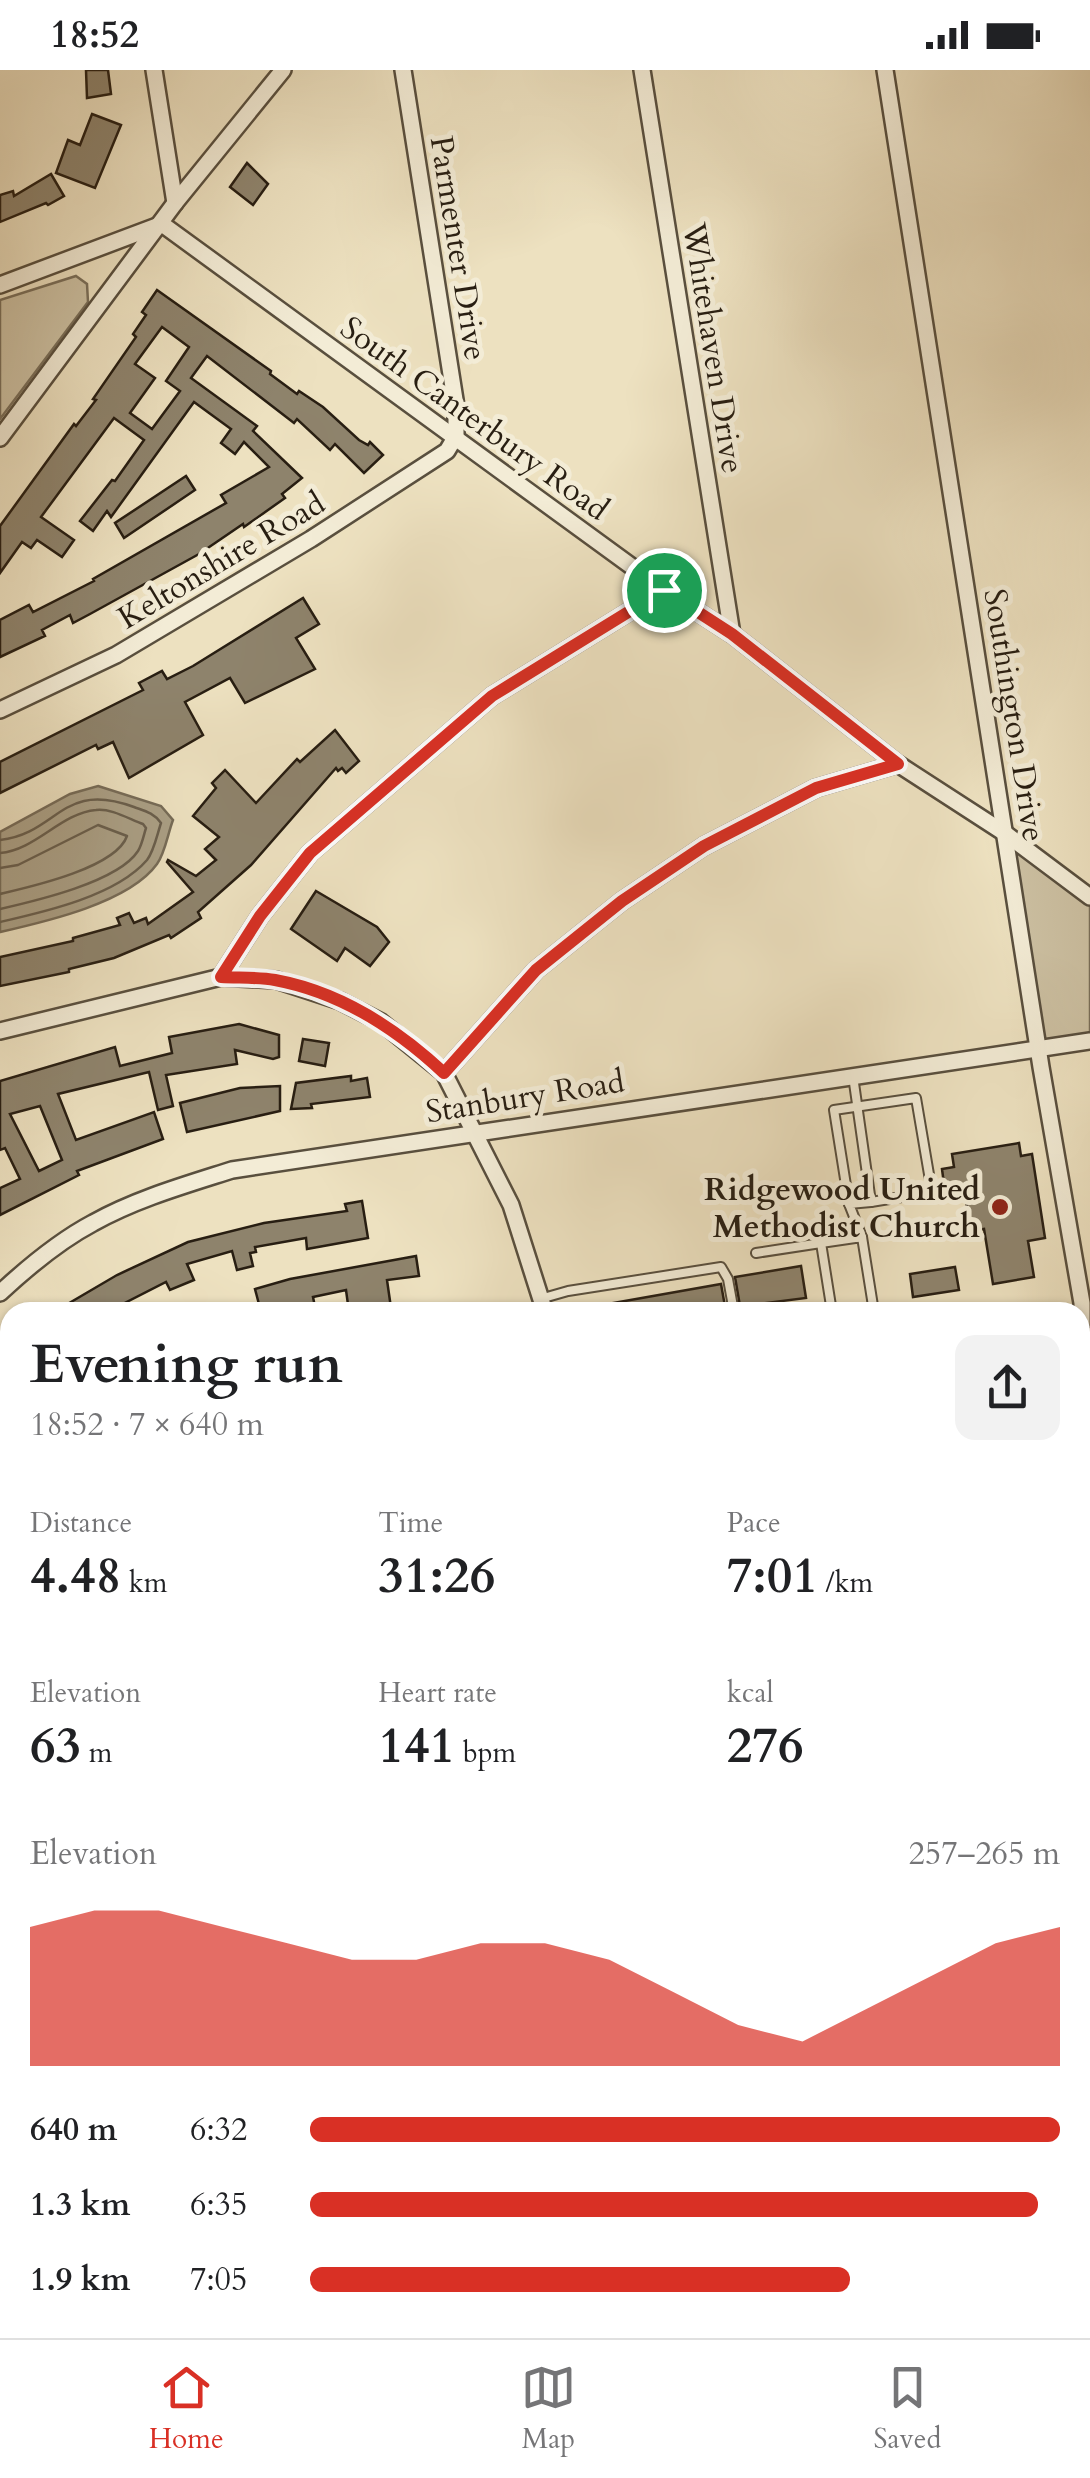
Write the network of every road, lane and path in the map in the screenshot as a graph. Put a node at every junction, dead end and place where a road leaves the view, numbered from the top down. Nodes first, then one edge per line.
1 (154, 70) edge
2 (283, 70) edge
3 (403, 70) edge
4 (642, 70) edge
5 (885, 70) edge
6 (176, 203) junction
7 (162, 224) junction
8 (0, 284) edge
9 (456, 436) junction
10 (0, 438) edge
11 (664, 590) junction
12 (732, 634) junction
13 (0, 710) edge
14 (898, 764) junction
15 (1006, 834) junction
16 (1090, 897) edge
17 (221, 977) junction
18 (0, 1031) edge
19 (1090, 1040) edge
20 (1038, 1048) junction
21 (444, 1073) junction
22 (853, 1075) junction
23 (858, 1106) junction
24 (474, 1132) junction
25 (871, 1202) junction
26 (848, 1204) junction
27 (862, 1237) junction
28 (821, 1243) junction
29 (756, 1253) dead end
30 (0, 1293) edge
31 (542, 1302) edge
32 (550, 1302) edge
33 (732, 1302) edge
34 (830, 1302) edge
35 (872, 1302) edge
36 (1082, 1302) edge

1 - 6 street
2 - 6 street
3 - 9 street, Parmenter Drive
4 - 12 street, Whitehaven Drive
5 - 15 street, Southington Drive
6 - 7 street
7 - 8 street
7 - 9 street, South Canterbury Road
7 - 10 street
9 - 11 street, South Canterbury Road
9 - 13 street, Keltonshire Road
11 - 12 street, South Canterbury Road
11 - 17 street
12 - 14 street, South Canterbury Road
14 - 15 street, South Canterbury Road
14 - 21 street
15 - 16 street, South Canterbury Road
15 - 20 street, Southington Drive
17 - 18 street
17 - 21 street
19 - 20 street, Stanbury Road
20 - 22 street, Stanbury Road
20 - 36 street, Southington Drive
21 - 24 street
22 - 23 lane
22 - 24 street, Stanbury Road
23 - 25 lane
23 - 25 lane
23 - 26 lane
24 - 30 street, Stanbury Road
24 - 31 street
25 - 26 lane
26 - 27 lane
27 - 28 lane
27 - 35 lane
28 - 29 lane
28 - 34 lane
32 - 33 lane

